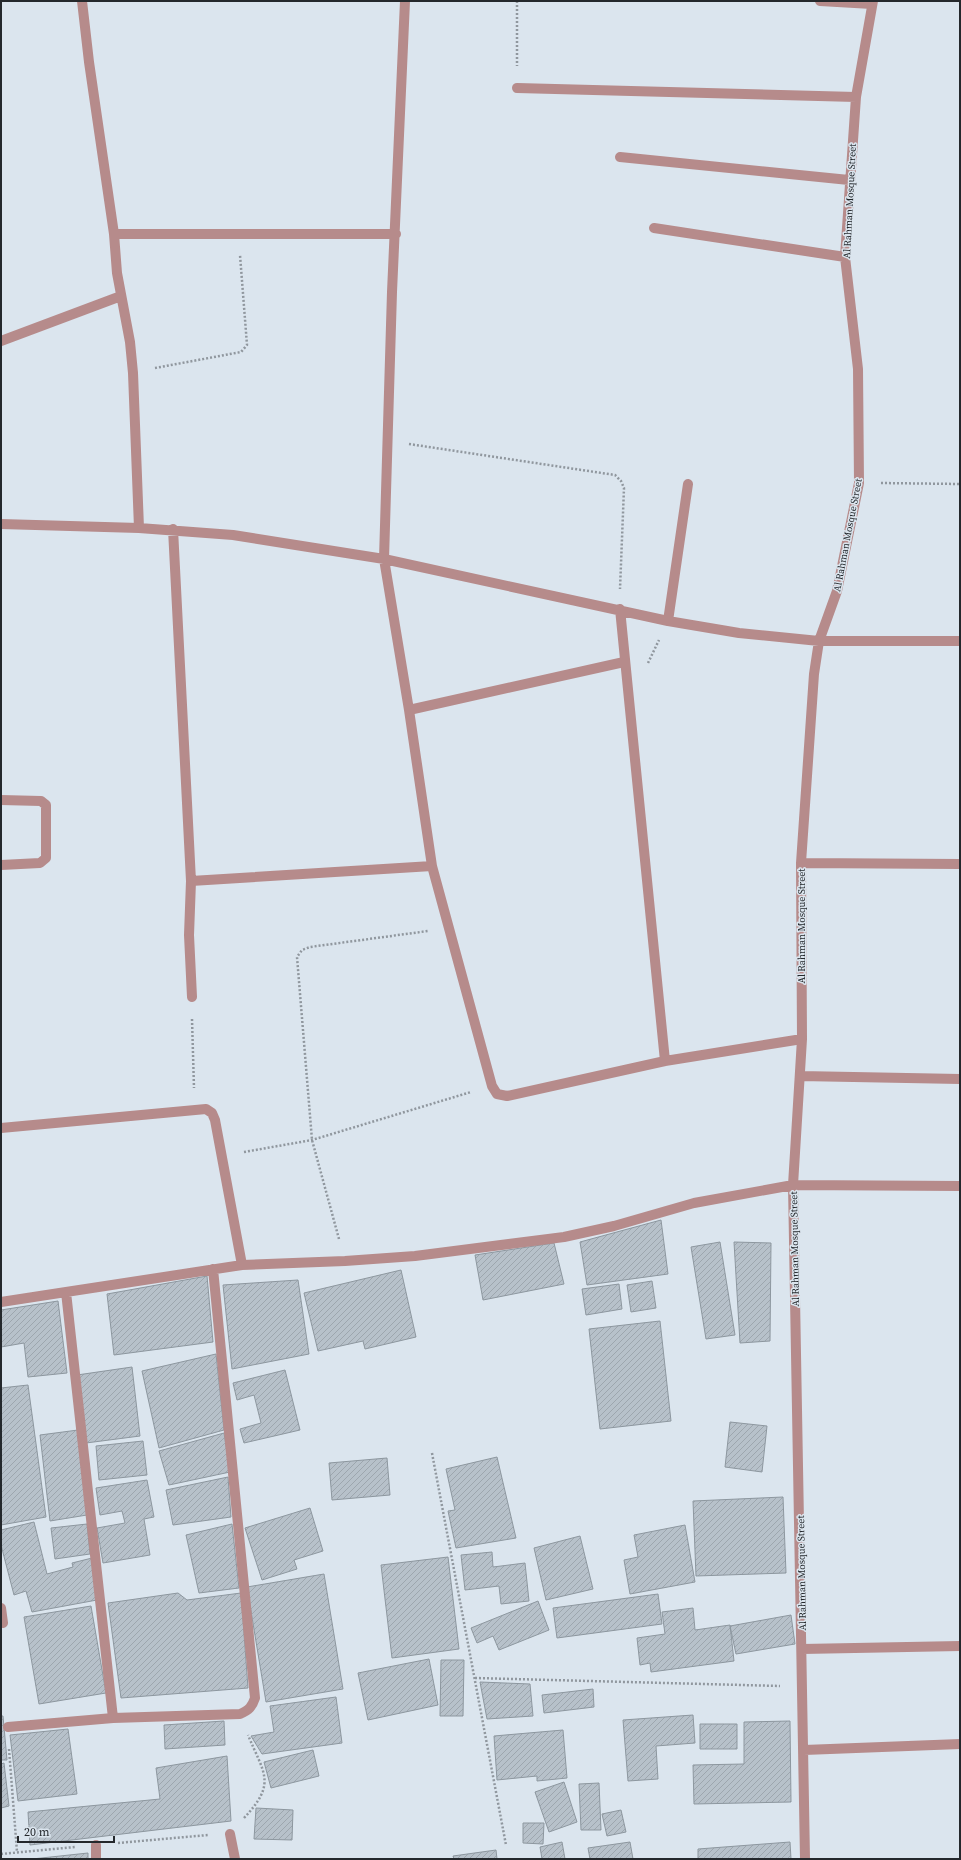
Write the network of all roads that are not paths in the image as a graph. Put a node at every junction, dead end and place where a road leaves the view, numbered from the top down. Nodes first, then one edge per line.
1 (82, 1) edge
2 (405, 1) edge
3 (820, 1) edge
4 (873, 2) edge
5 (517, 88) road end
6 (856, 97) junction
7 (620, 157) dead end
8 (849, 180) junction
9 (654, 228) dead end
10 (114, 234) junction
11 (396, 234) junction
12 (845, 257) junction
13 (121, 296) junction
14 (1, 341) edge
15 (688, 484) dead end
16 (1, 524) edge
17 (139, 528) junction
18 (173, 529) junction
19 (384, 559) junction
20 (620, 609) junction
21 (668, 621) junction
22 (819, 641) junction
23 (960, 641) edge
24 (624, 662) junction
25 (410, 710) junction
26 (1, 800) edge
27 (801, 863) junction
28 (1, 864) edge
29 (960, 864) edge
30 (432, 866) junction
31 (192, 881) junction
32 (192, 997) road end
33 (802, 1040) junction
34 (665, 1061) junction
35 (800, 1076) junction
36 (960, 1079) edge
37 (1, 1128) edge
38 (793, 1185) junction
39 (960, 1186) edge
40 (242, 1265) junction
41 (213, 1269) junction
42 (66, 1292) junction
43 (1, 1302) edge
44 (1, 1608) edge
45 (3, 1623) dead end
46 (960, 1646) edge
47 (802, 1649) junction
48 (113, 1718) junction
49 (8, 1727) road end
50 (960, 1744) edge
51 (804, 1750) junction
52 (230, 1834) road end
53 (96, 1845) road end
54 (96, 1859) edge
55 (235, 1859) edge
56 (805, 1859) edge

1 - 10 street
2 - 11 street
3 - 4 street
4 - 6 street, Al Rahman Mosque Street
5 - 6 street
6 - 8 street, Al Rahman Mosque Street
7 - 8 street
8 - 12 street, Al Rahman Mosque Street
9 - 12 street
10 - 11 street
10 - 13 street
11 - 19 street
12 - 22 street, Al Rahman Mosque Street
13 - 14 street
13 - 17 street
15 - 21 street
16 - 17 street
17 - 18 street
18 - 19 street
18 - 31 street
19 - 20 street
19 - 25 street
20 - 21 street
20 - 24 street
21 - 22 street
22 - 23 street
22 - 27 street, Al Rahman Mosque Street
24 - 25 street
24 - 34 street
25 - 30 street
26 - 28 street
27 - 29 street
27 - 33 street, Al Rahman Mosque Street
30 - 31 street
30 - 34 street
31 - 32 street
33 - 34 street
33 - 35 street, Al Rahman Mosque Street
35 - 36 street
35 - 38 street, Al Rahman Mosque Street
37 - 40 street
38 - 39 street
38 - 40 street
38 - 47 street, Al Rahman Mosque Street
40 - 41 street
41 - 42 street
41 - 48 street
42 - 43 street
42 - 48 street
44 - 45 street
46 - 47 street
47 - 51 street, Al Rahman Mosque Street
48 - 49 street
50 - 51 street
51 - 56 street, Al Rahman Mosque Street
52 - 55 street
53 - 54 street

